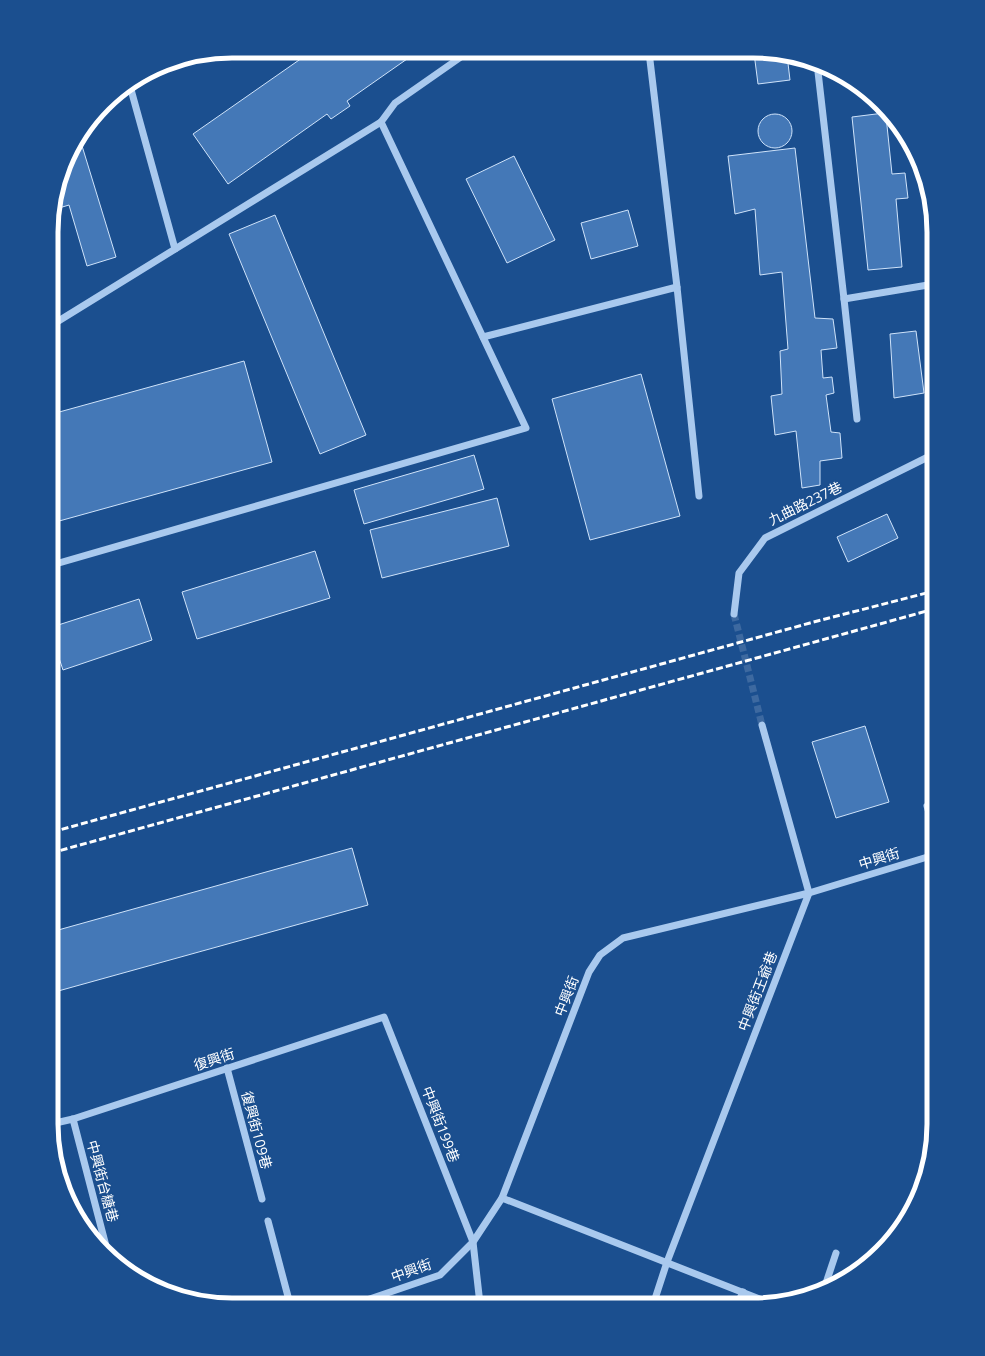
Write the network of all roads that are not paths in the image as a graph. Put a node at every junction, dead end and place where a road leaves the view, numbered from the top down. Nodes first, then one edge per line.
1 (459, 58) edge
2 (650, 58) edge
3 (818, 70) edge
4 (131, 90) edge
5 (381, 122) junction
6 (175, 249) junction
7 (927, 285) edge
8 (677, 287) junction
9 (844, 299) junction
10 (58, 320) edge
11 (483, 337) junction
12 (857, 419) dead end
13 (927, 457) edge
14 (699, 496) dead end
15 (58, 563) edge
16 (734, 614) tunnel mouth
17 (762, 725) tunnel mouth
18 (927, 857) edge
19 (809, 893) junction
20 (384, 1017) joint
21 (227, 1068) junction
22 (73, 1119) junction
23 (58, 1122) edge
24 (502, 1198) junction
25 (262, 1199) dead end
26 (268, 1221) dead end
27 (473, 1242) junction
28 (105, 1243) edge
29 (836, 1253) dead end
30 (667, 1262) junction
31 (826, 1282) edge
32 (743, 1292) junction
33 (288, 1298) edge
34 (373, 1298) edge
35 (479, 1298) edge
36 (655, 1298) edge
37 (740, 1298) edge
38 (757, 1298) edge

1 - 5 street
2 - 8 street
3 - 9 street
4 - 6 street
5 - 6 street
5 - 11 street
6 - 10 street
7 - 9 street
8 - 11 street
8 - 14 street
9 - 12 street
11 - 15 street
13 - 16 street, 九曲路237巷
17 - 19 street
18 - 19 street, 中興街
19 - 24 street, 中興街
19 - 30 street, 中興街王爺巷
20 - 21 street, 復興街
20 - 27 street, 中興街199巷
21 - 22 street, 復興街
21 - 25 street, 復興街109巷
22 - 23 street, 復興街
22 - 28 street, 中興街台糖巷
24 - 27 street, 中興街
24 - 30 street
26 - 33 street
27 - 34 street, 中興街
27 - 35 street, 中興街199巷
29 - 31 street
30 - 32 street
30 - 36 street, 中興街王爺巷
32 - 37 street
32 - 38 street

